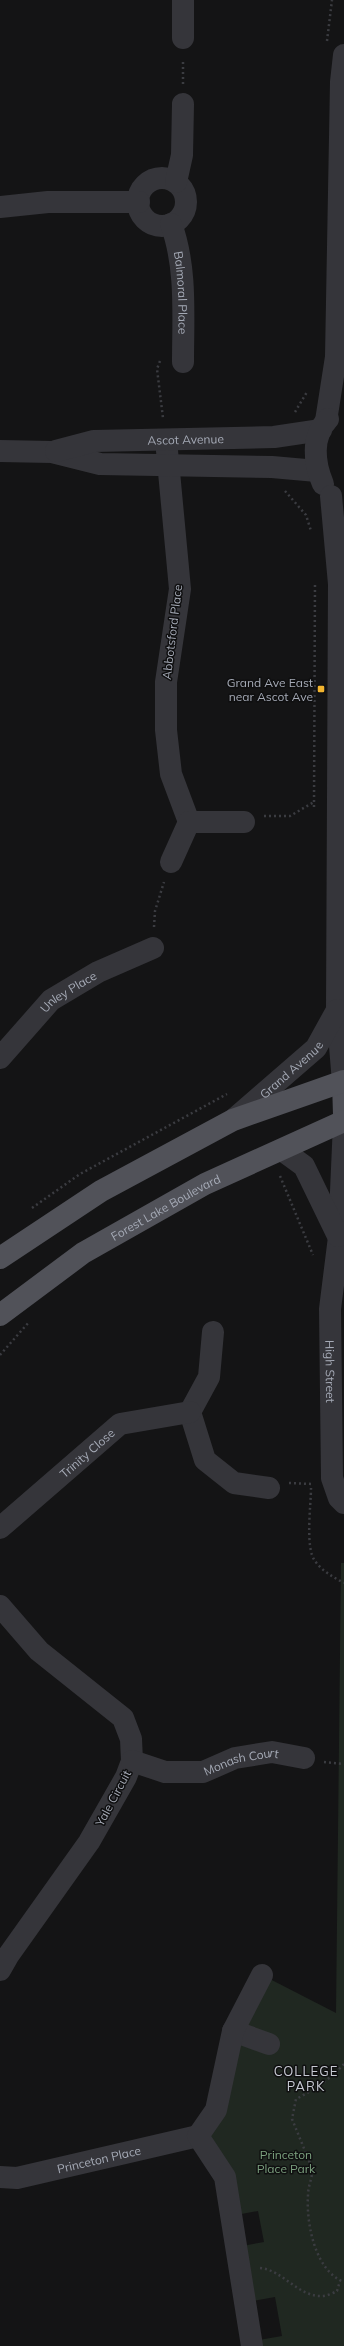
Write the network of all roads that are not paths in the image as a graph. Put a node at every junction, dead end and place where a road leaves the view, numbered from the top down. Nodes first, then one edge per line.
1 (183, 0) edge
2 (183, 38) road end
3 (335, 49) edge
4 (183, 104) road end
5 (176, 182) junction
6 (139, 202) junction
7 (0, 207) edge
8 (171, 224) junction
9 (183, 362) dead end
10 (344, 405) edge
11 (323, 425) junction
12 (164, 430) junction
13 (0, 451) edge
14 (52, 452) junction
15 (168, 465) junction
16 (317, 471) junction
17 (338, 500) edge
18 (189, 822) junction
19 (244, 822) road end
20 (171, 862) road end
21 (153, 948) road end
22 (337, 1010) junction
23 (0, 1058) edge
24 (344, 1082) edge
25 (344, 1115) edge
26 (233, 1120) junction
27 (344, 1122) edge
28 (282, 1150) junction
29 (339, 1237) junction
30 (0, 1258) edge
31 (0, 1315) edge
32 (213, 1332) dead end
33 (190, 1412) junction
34 (269, 1488) road end
35 (344, 1503) edge
36 (0, 1528) edge
37 (0, 1606) edge
38 (304, 1758) dead end
39 (132, 1761) junction
40 (0, 1970) edge
41 (262, 1975) dead end
42 (233, 2031) junction
43 (269, 2044) dead end
44 (198, 2136) junction
45 (0, 2177) edge
46 (252, 2346) edge

1 - 2 street
3 - 11 street, Grand Avenue
4 - 5 street
5 - 6 street
5 - 8 street
6 - 7 street
6 - 8 street
8 - 9 street, Balmoral Place
10 - 11 street
11 - 12 street, Ascot Avenue
11 - 16 street, Grand Avenue
12 - 14 street, Ascot Avenue
12 - 15 street, Abbotsford Place
13 - 14 street, Ascot Avenue
14 - 15 street, Ascot Avenue
15 - 16 street, Ascot Avenue
15 - 18 street, Abbotsford Place
16 - 17 street, Grand Avenue
17 - 22 street, Grand Avenue
18 - 19 street
18 - 20 street
21 - 23 street, Unley Place
22 - 24 street, Grand Avenue
22 - 26 street, Grand Avenue
24 - 25 main road, Grand Avenue
24 - 26 main road
26 - 30 main road
27 - 28 main road, Forest Lake Boulevard
27 - 29 street, High Street
28 - 29 street
28 - 31 main road, Forest Lake Boulevard
29 - 35 street, High Street
32 - 33 street
33 - 34 street
33 - 36 street, Trinity Close
37 - 39 street, Yale Circuit
38 - 39 street, Monash Court
39 - 40 street, Yale Circuit
41 - 42 street
42 - 43 street
42 - 44 street
44 - 45 street, Princeton Place
44 - 46 street

